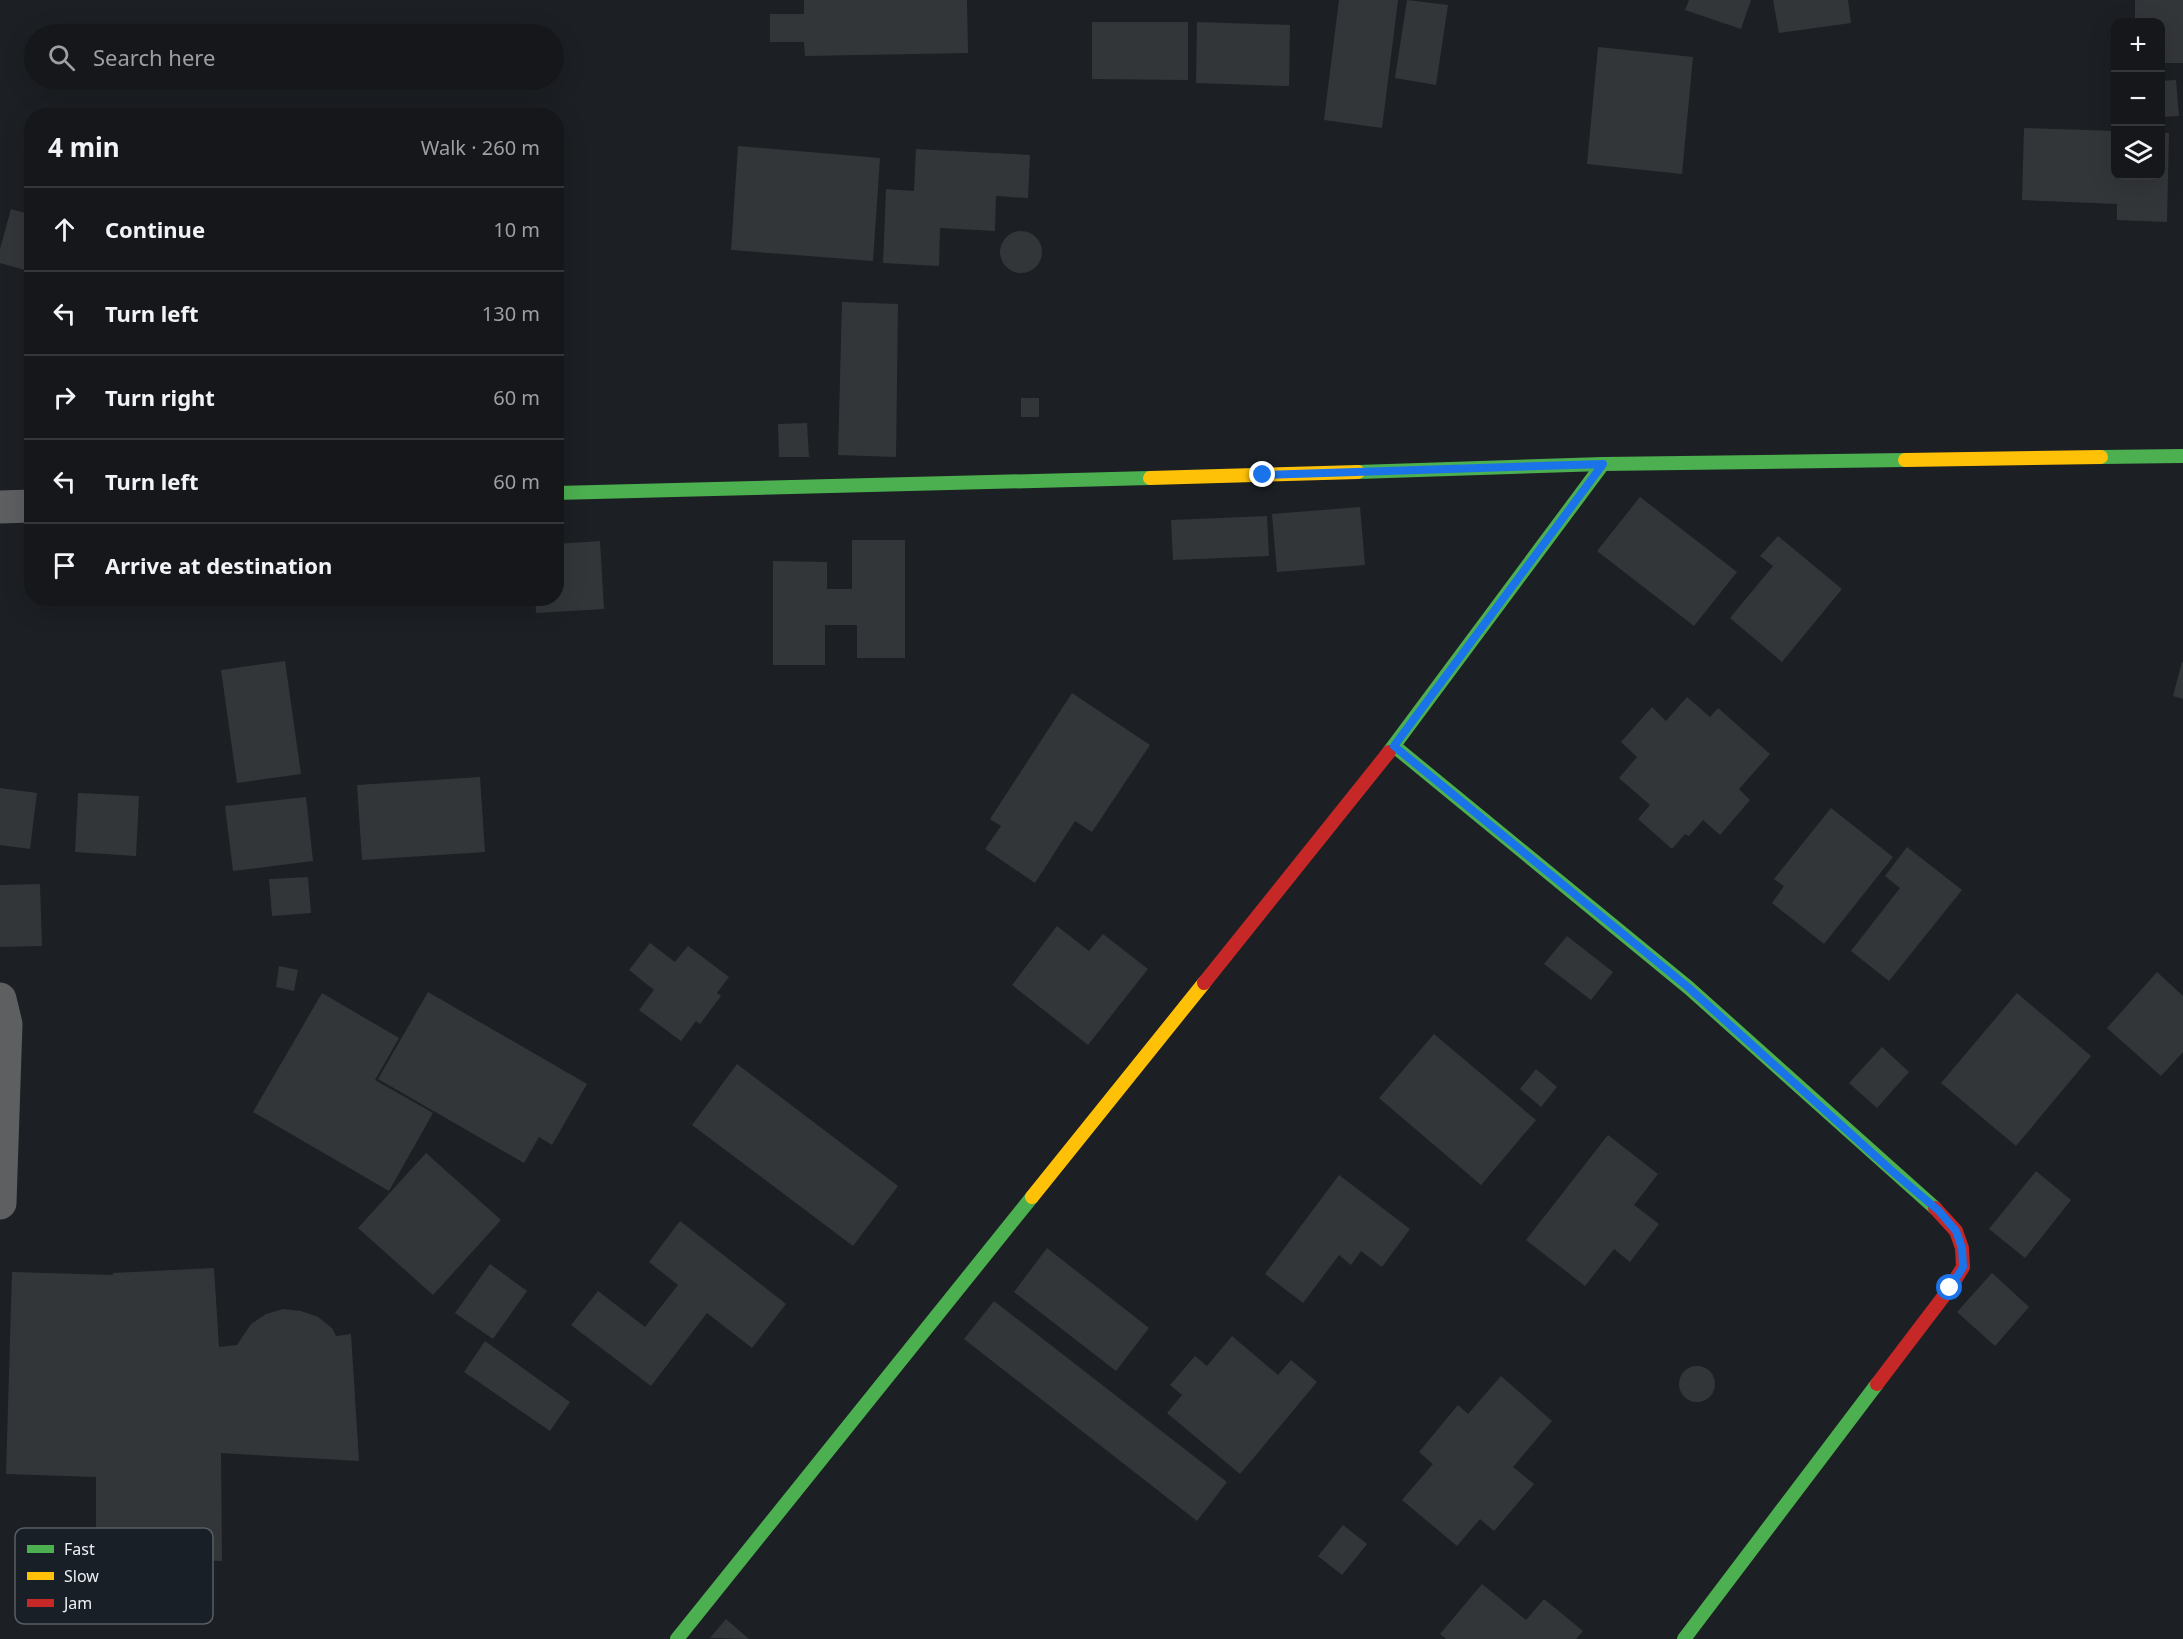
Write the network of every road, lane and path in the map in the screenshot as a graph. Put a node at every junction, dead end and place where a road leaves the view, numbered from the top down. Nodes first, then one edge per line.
1 (2183, 456) edge
2 (1603, 464) junction
3 (564, 493) edge
4 (24, 506) edge
5 (0, 507) edge
6 (1394, 746) junction
7 (0, 999) edge
8 (0, 1203) edge
9 (677, 1639) edge
10 (1684, 1639) edge

1 - 2 street
2 - 3 street
2 - 6 street
4 - 5 street
6 - 9 street
6 - 10 street
7 - 8 street

